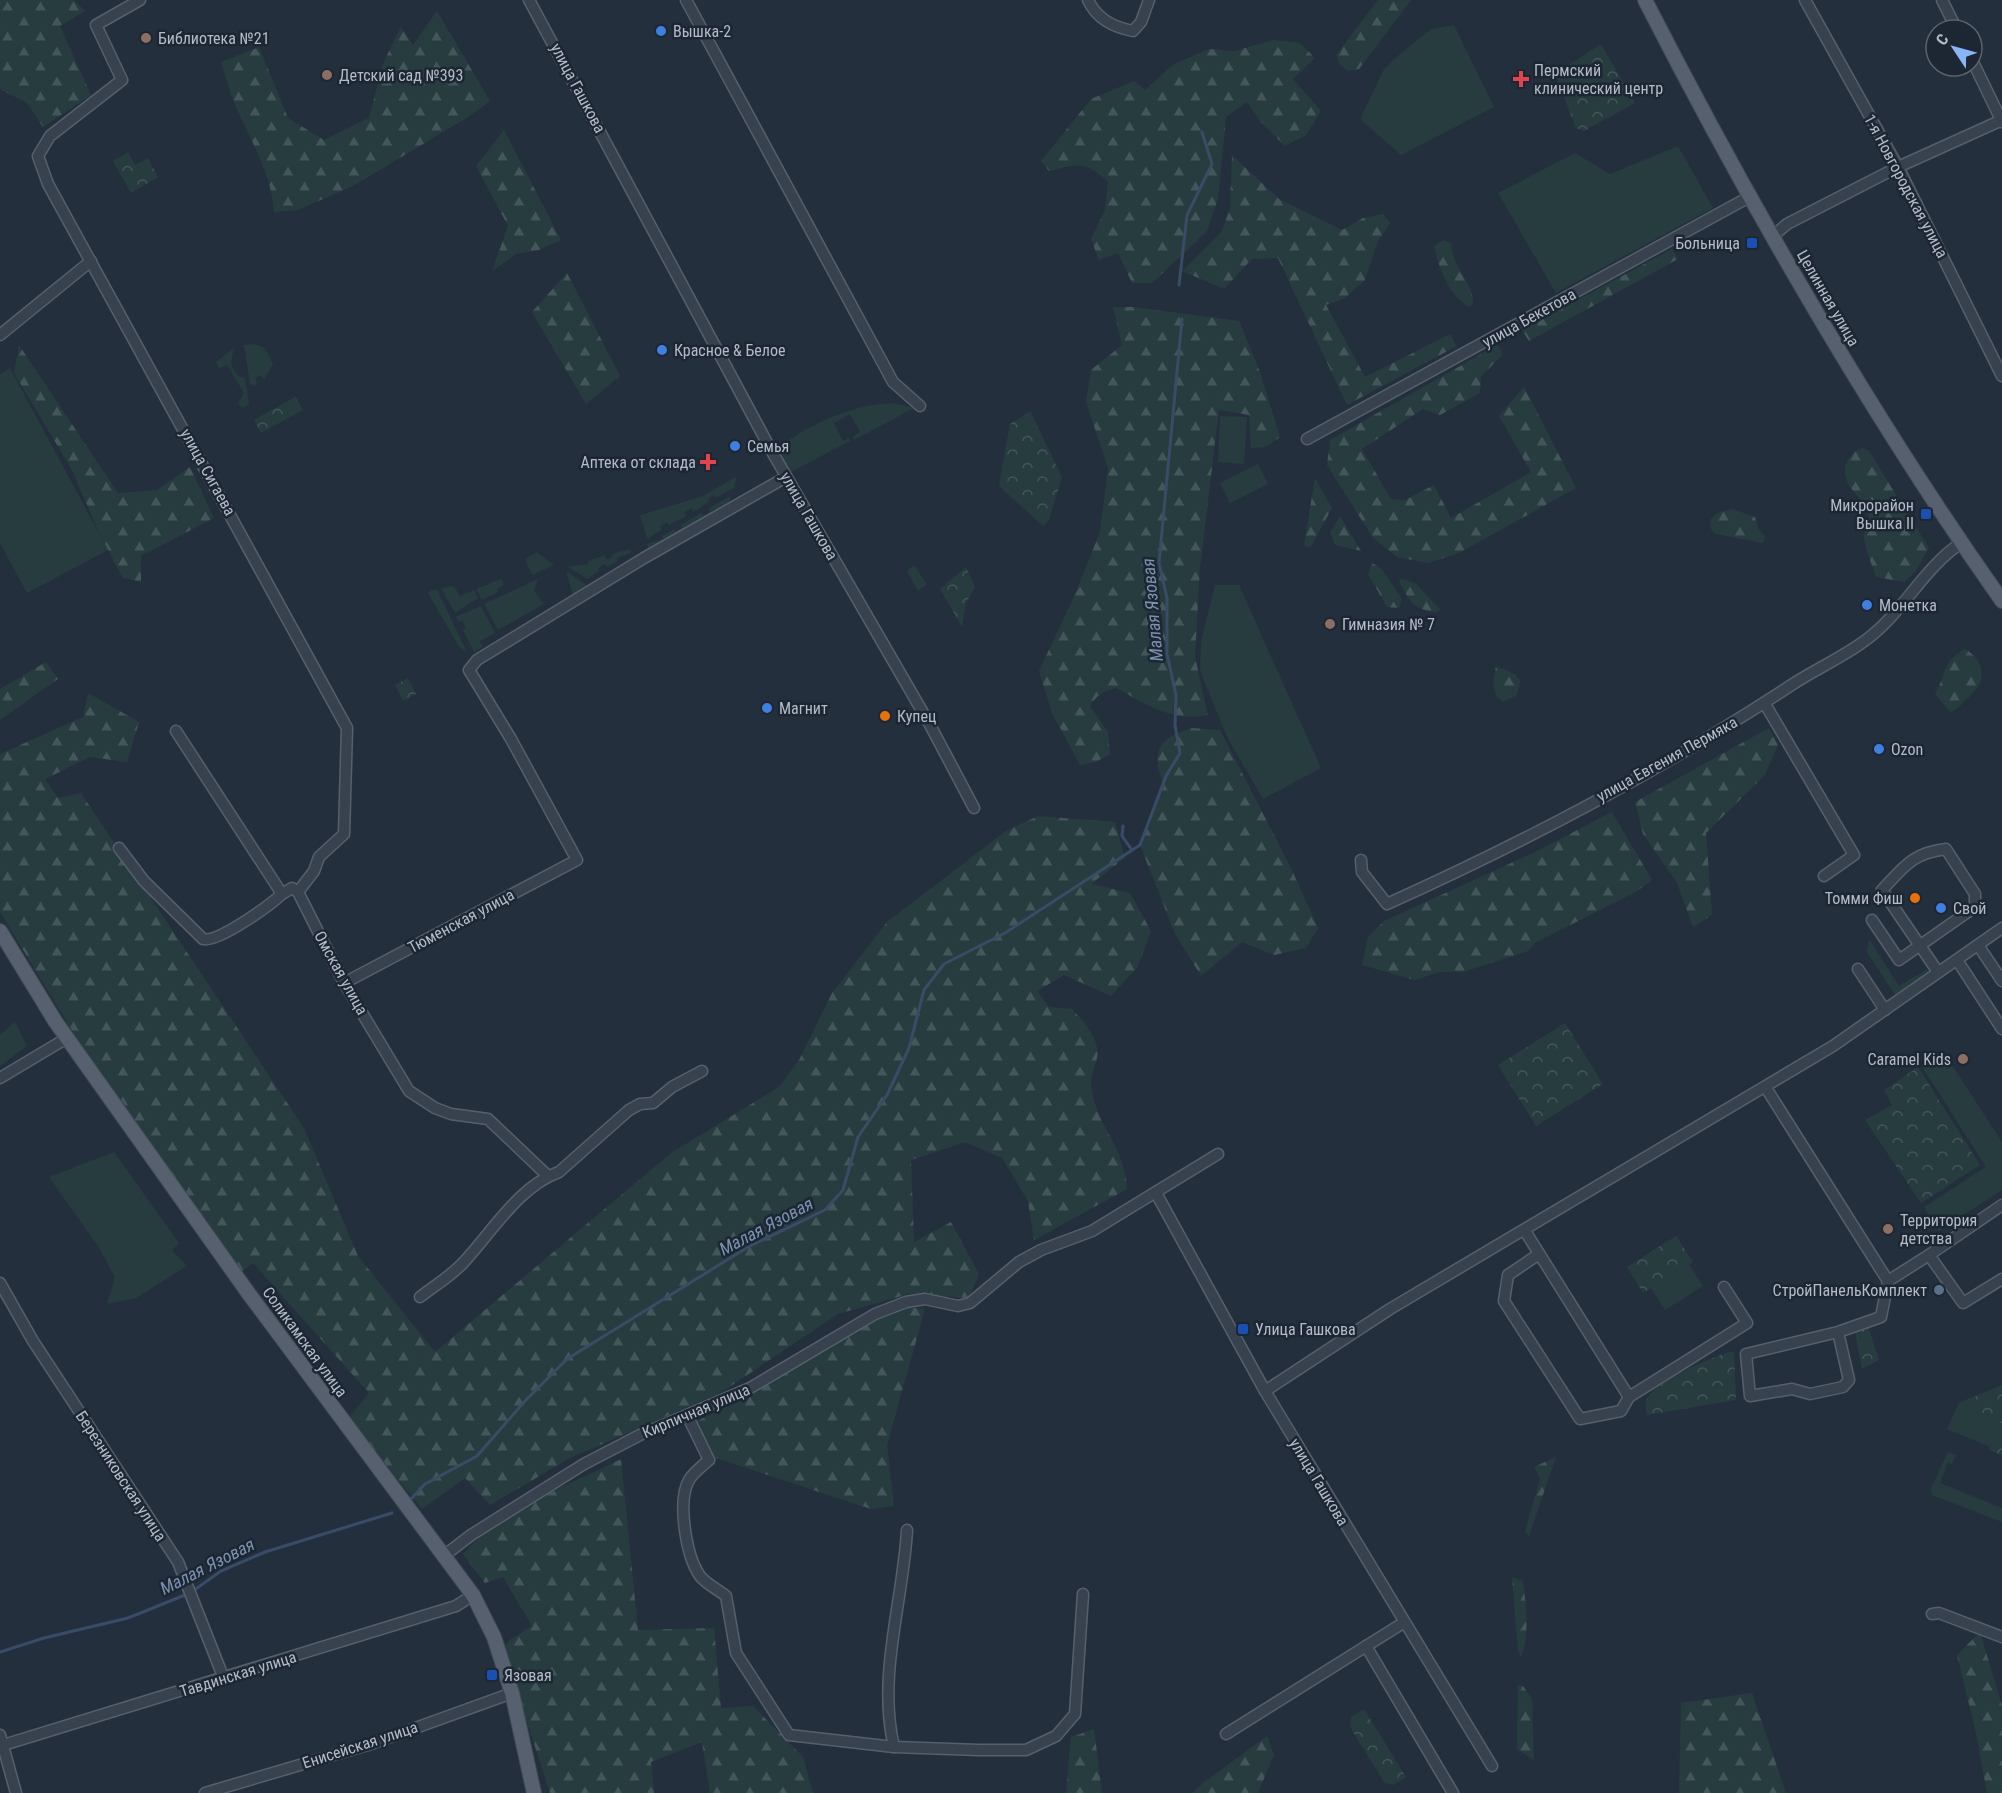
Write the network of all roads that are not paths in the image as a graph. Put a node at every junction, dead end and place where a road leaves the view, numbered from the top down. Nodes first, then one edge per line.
1 (140, 0) edge
2 (529, 0) edge
3 (686, 0) edge
4 (1088, 0) edge
5 (1149, 0) edge
6 (1645, 0) edge
7 (1805, 0) edge
8 (1942, 0) edge
9 (1951, 18) edge
10 (1981, 78) edge
11 (2002, 121) edge
12 (1898, 167) junction
13 (1751, 196) junction
14 (1773, 236) junction
15 (91, 261) junction
16 (0, 335) edge
17 (2002, 376) edge
18 (920, 406) dead end
19 (1307, 439) dead end
20 (786, 477) junction
21 (1961, 543) junction
22 (2002, 601) edge
23 (1765, 704) junction
24 (176, 732) dead end
25 (974, 808) dead end
26 (119, 848) dead end
27 (1361, 860) dead end
28 (1824, 876) dead end
29 (298, 892) junction
30 (282, 894) junction
31 (1872, 920) dead end
32 (2002, 928) edge
33 (0, 931) edge
34 (1978, 945) junction
35 (1921, 947) junction
36 (1957, 960) junction
37 (1858, 969) dead end
38 (1938, 972) junction
39 (2002, 981) edge
40 (344, 983) junction
41 (1885, 1010) junction
42 (2002, 1029) edge
43 (67, 1038) junction
44 (702, 1071) dead end
45 (0, 1078) edge
46 (1766, 1088) junction
47 (1218, 1154) dead end
48 (548, 1176) junction
49 (1156, 1193) junction
50 (2002, 1205) edge
51 (1525, 1231) junction
52 (1539, 1254) junction
53 (1929, 1255) junction
54 (2002, 1279) edge
55 (1888, 1281) junction
56 (0, 1282) edge
57 (1724, 1287) dead end
58 (420, 1297) dead end
59 (1838, 1332) junction
60 (1265, 1391) junction
61 (1629, 1397) junction
62 (688, 1417) junction
63 (907, 1530) dead end
64 (445, 1555) junction
65 (1083, 1594) dead end
66 (473, 1595) junction
67 (1932, 1614) dead end
68 (1403, 1623) junction
69 (2002, 1637) edge
70 (1366, 1646) junction
71 (224, 1678) junction
72 (512, 1693) junction
73 (1226, 1734) dead end
74 (1, 1742) edge
75 (894, 1747) junction
76 (1492, 1766) dead end
77 (16, 1793) edge
78 (205, 1793) edge
79 (534, 1793) edge
80 (1453, 1793) edge

1 - 15 street, улица Сигаева
2 - 20 street, улица Гашкова
3 - 18 street
4 - 5 street
6 - 13 main road, Целинная улица
7 - 12 street, 1-я Новгородская улица
8 - 9 street
10 - 11 street
11 - 12 street
12 - 14 street
12 - 17 street, 1-я Новгородская улица
13 - 14 main road, Целинная улица
13 - 19 street, улица Бекетова
14 - 21 main road, Целинная улица
15 - 16 street
15 - 29 street, улица Сигаева
20 - 25 street, улица Гашкова
20 - 40 street, Тюменская улица
21 - 22 main road, Целинная улица
21 - 23 street, улица Евгения Пермяка
23 - 27 street, улица Евгения Пермяка
23 - 28 street
24 - 30 street
26 - 30 street
29 - 30 street
29 - 40 street, Омская улица
31 - 35 street
32 - 34 street
33 - 43 main road, Соликамская улица
34 - 36 street
34 - 39 street
35 - 35 street
35 - 38 street
36 - 38 street
36 - 42 street
37 - 41 street
38 - 41 street
40 - 48 street, Омская улица
41 - 46 street
43 - 45 street
43 - 64 main road, Соликамская улица
44 - 48 street
46 - 51 street
46 - 55 street
47 - 49 street
48 - 58 street
49 - 60 street, улица Гашкова
49 - 62 street, Кирпичная улица
50 - 53 street
51 - 52 street
51 - 60 street
52 - 61 street
52 - 61 street
53 - 54 street
53 - 55 street
55 - 59 street
56 - 71 street, Березниковская улица
57 - 61 street
59 - 59 street
60 - 68 street, улица Гашкова
62 - 64 street, Кирпичная улица
62 - 75 street
63 - 75 street
64 - 66 main road, Соликамская улица
65 - 75 street
66 - 71 street, Тавдинская улица
66 - 72 main road, Соликамская улица
67 - 69 street
68 - 70 street
68 - 76 street, улица Гашкова
70 - 73 street
70 - 80 street
71 - 74 street, Тавдинская улица
72 - 78 street, Енисейская улица
72 - 79 main road, Соликамская улица
74 - 77 street

